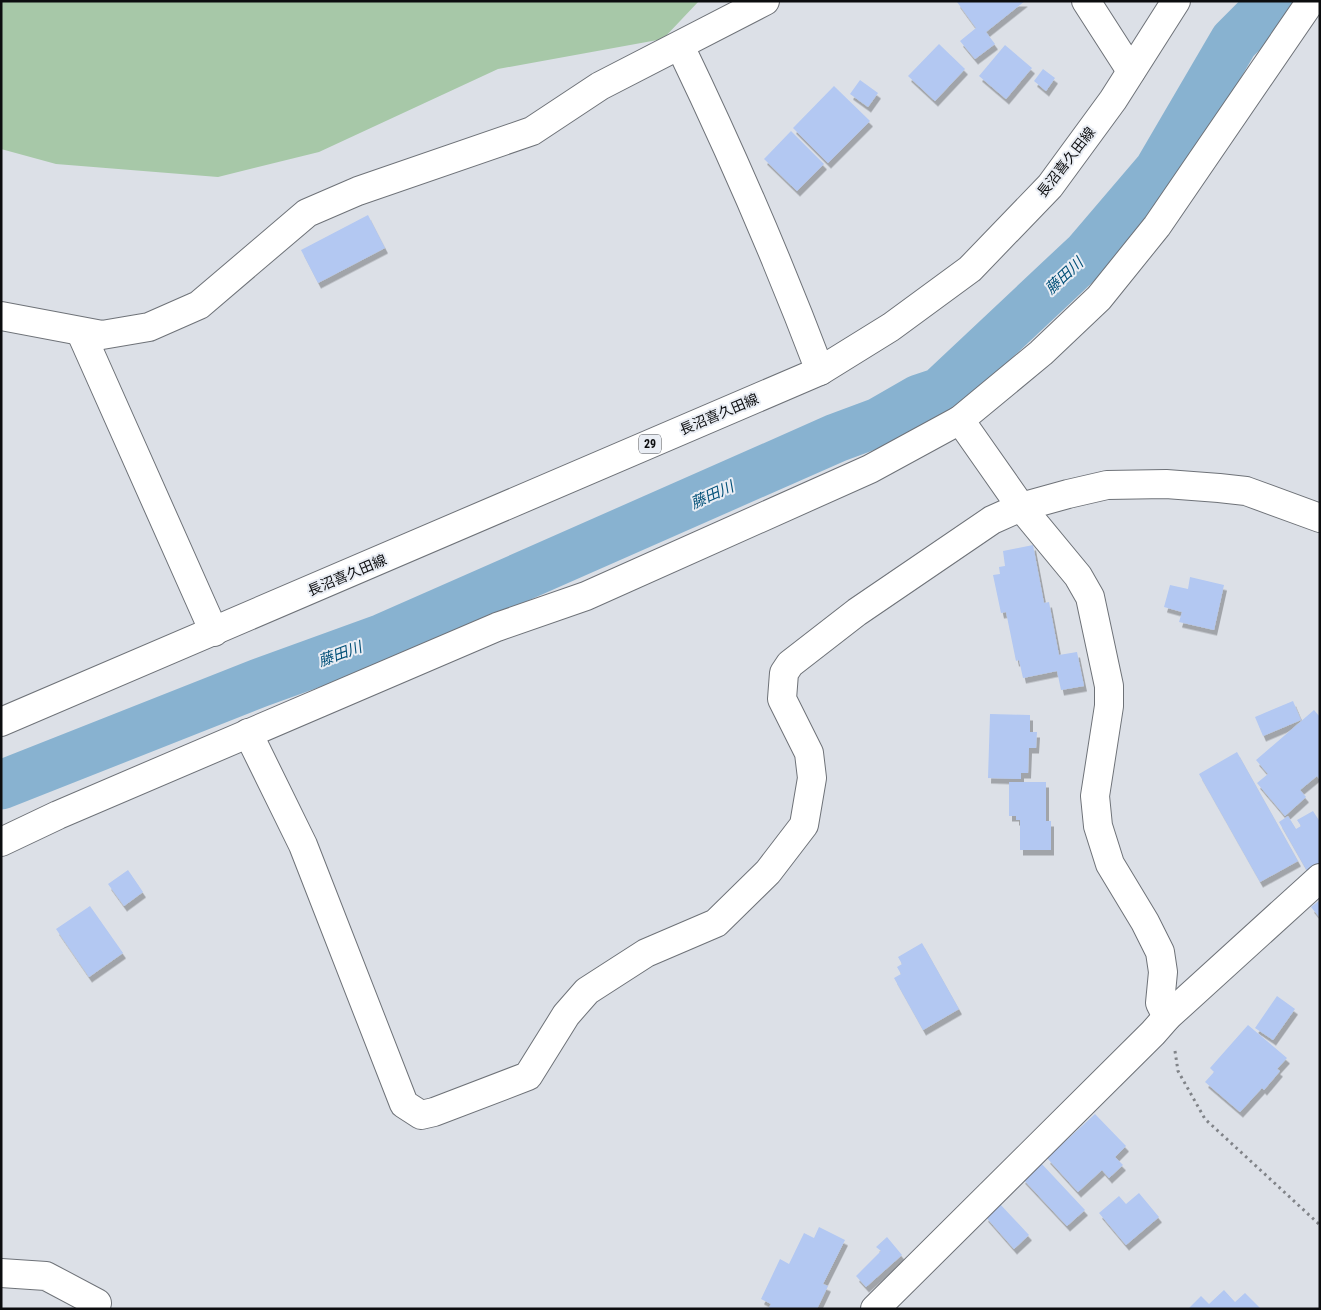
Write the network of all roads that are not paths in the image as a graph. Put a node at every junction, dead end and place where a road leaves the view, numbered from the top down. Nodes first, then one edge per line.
1 (765, 1) edge
2 (1086, 1) edge
3 (1176, 1) edge
4 (1311, 1) edge
5 (680, 46) junction
6 (1131, 71) junction
7 (1, 316) edge
8 (81, 332) junction
9 (820, 370) junction
10 (960, 420) junction
11 (1021, 507) junction
12 (1320, 518) edge
13 (214, 632) junction
14 (1, 722) edge
15 (248, 733) junction
16 (1, 842) edge
17 (1320, 878) edge
18 (1167, 1017) junction
19 (1, 1274) edge
20 (94, 1309) edge
21 (875, 1309) edge

1 - 5 street
2 - 6 street
3 - 6 street, 長沼喜久田線 / 29
4 - 10 street
5 - 8 street
5 - 9 street
6 - 9 street, 長沼喜久田線 / 29
7 - 8 street
8 - 13 street
9 - 13 street, 長沼喜久田線 / 29
10 - 11 street
10 - 15 street
11 - 12 street
11 - 15 street
11 - 18 street
13 - 14 street, 長沼喜久田線 / 29
15 - 16 street
17 - 18 street
18 - 21 street
19 - 20 street

